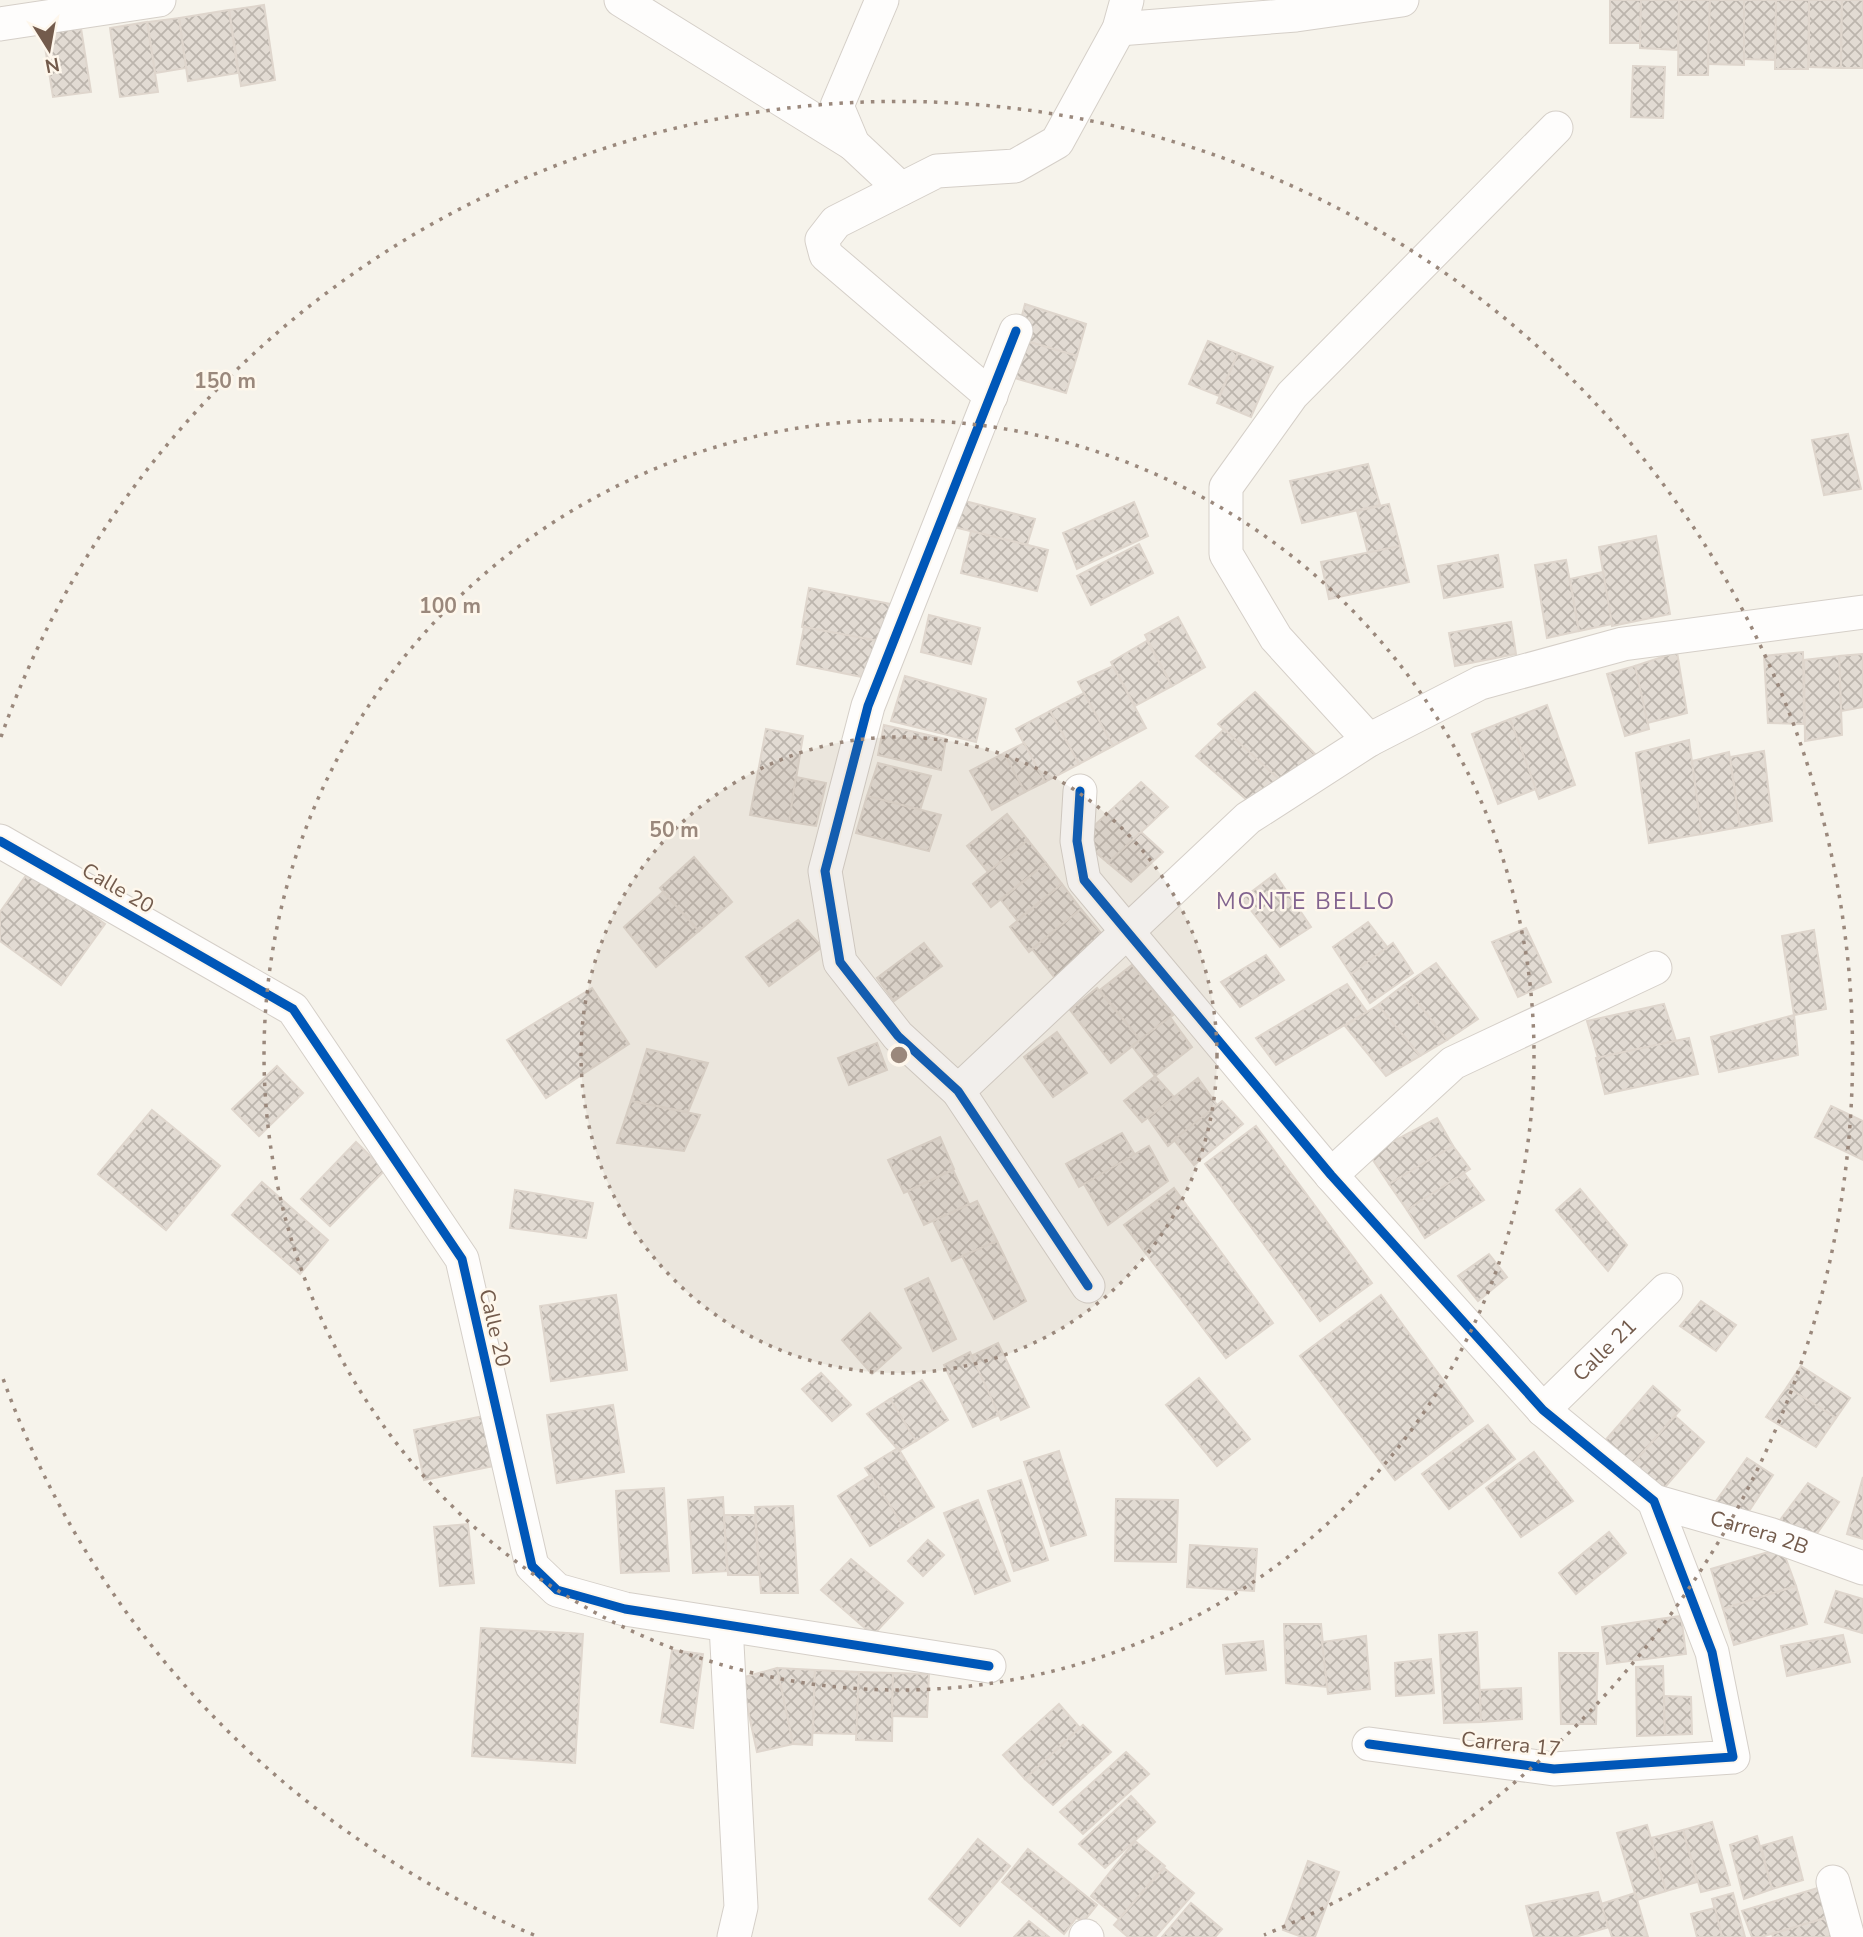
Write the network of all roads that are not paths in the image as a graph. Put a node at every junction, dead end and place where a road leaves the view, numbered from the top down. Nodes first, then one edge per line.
1 (159, 0) edge
2 (621, 0) edge
3 (882, 0) edge
4 (1402, 0) edge
5 (1123, 15) edge
6 (0, 24) edge
7 (1556, 128) dead end
8 (853, 144) junction
9 (901, 189) junction
10 (1016, 331) dead end
11 (991, 396) junction
12 (1863, 612) edge
13 (1369, 740) junction
14 (1080, 791) dead end
15 (0, 841) edge
16 (1128, 932) junction
17 (1655, 968) dead end
18 (958, 1091) junction
19 (1331, 1175) junction
20 (1088, 1286) dead end
21 (1665, 1290) dead end
22 (1543, 1410) junction
23 (1654, 1501) junction
24 (1863, 1568) edge
25 (726, 1625) junction
26 (989, 1666) dead end
27 (1370, 1744) dead end
28 (1833, 1882) dead end
29 (734, 1937) edge
30 (1848, 1937) edge

1 - 6 street
2 - 8 street
3 - 8 street
4 - 5 street
5 - 9 street
7 - 13 street
8 - 9 street
9 - 11 street
10 - 11 street
11 - 18 street
12 - 13 street
13 - 16 street
14 - 16 street
15 - 25 street, Calle 20
16 - 18 street
16 - 19 street
17 - 19 street
18 - 20 street
19 - 22 street
21 - 22 street, Calle 21
22 - 23 street
23 - 24 street, Carrera 2B
23 - 27 street, Carrera 17
25 - 26 street, Calle 20
25 - 29 street
28 - 30 street

